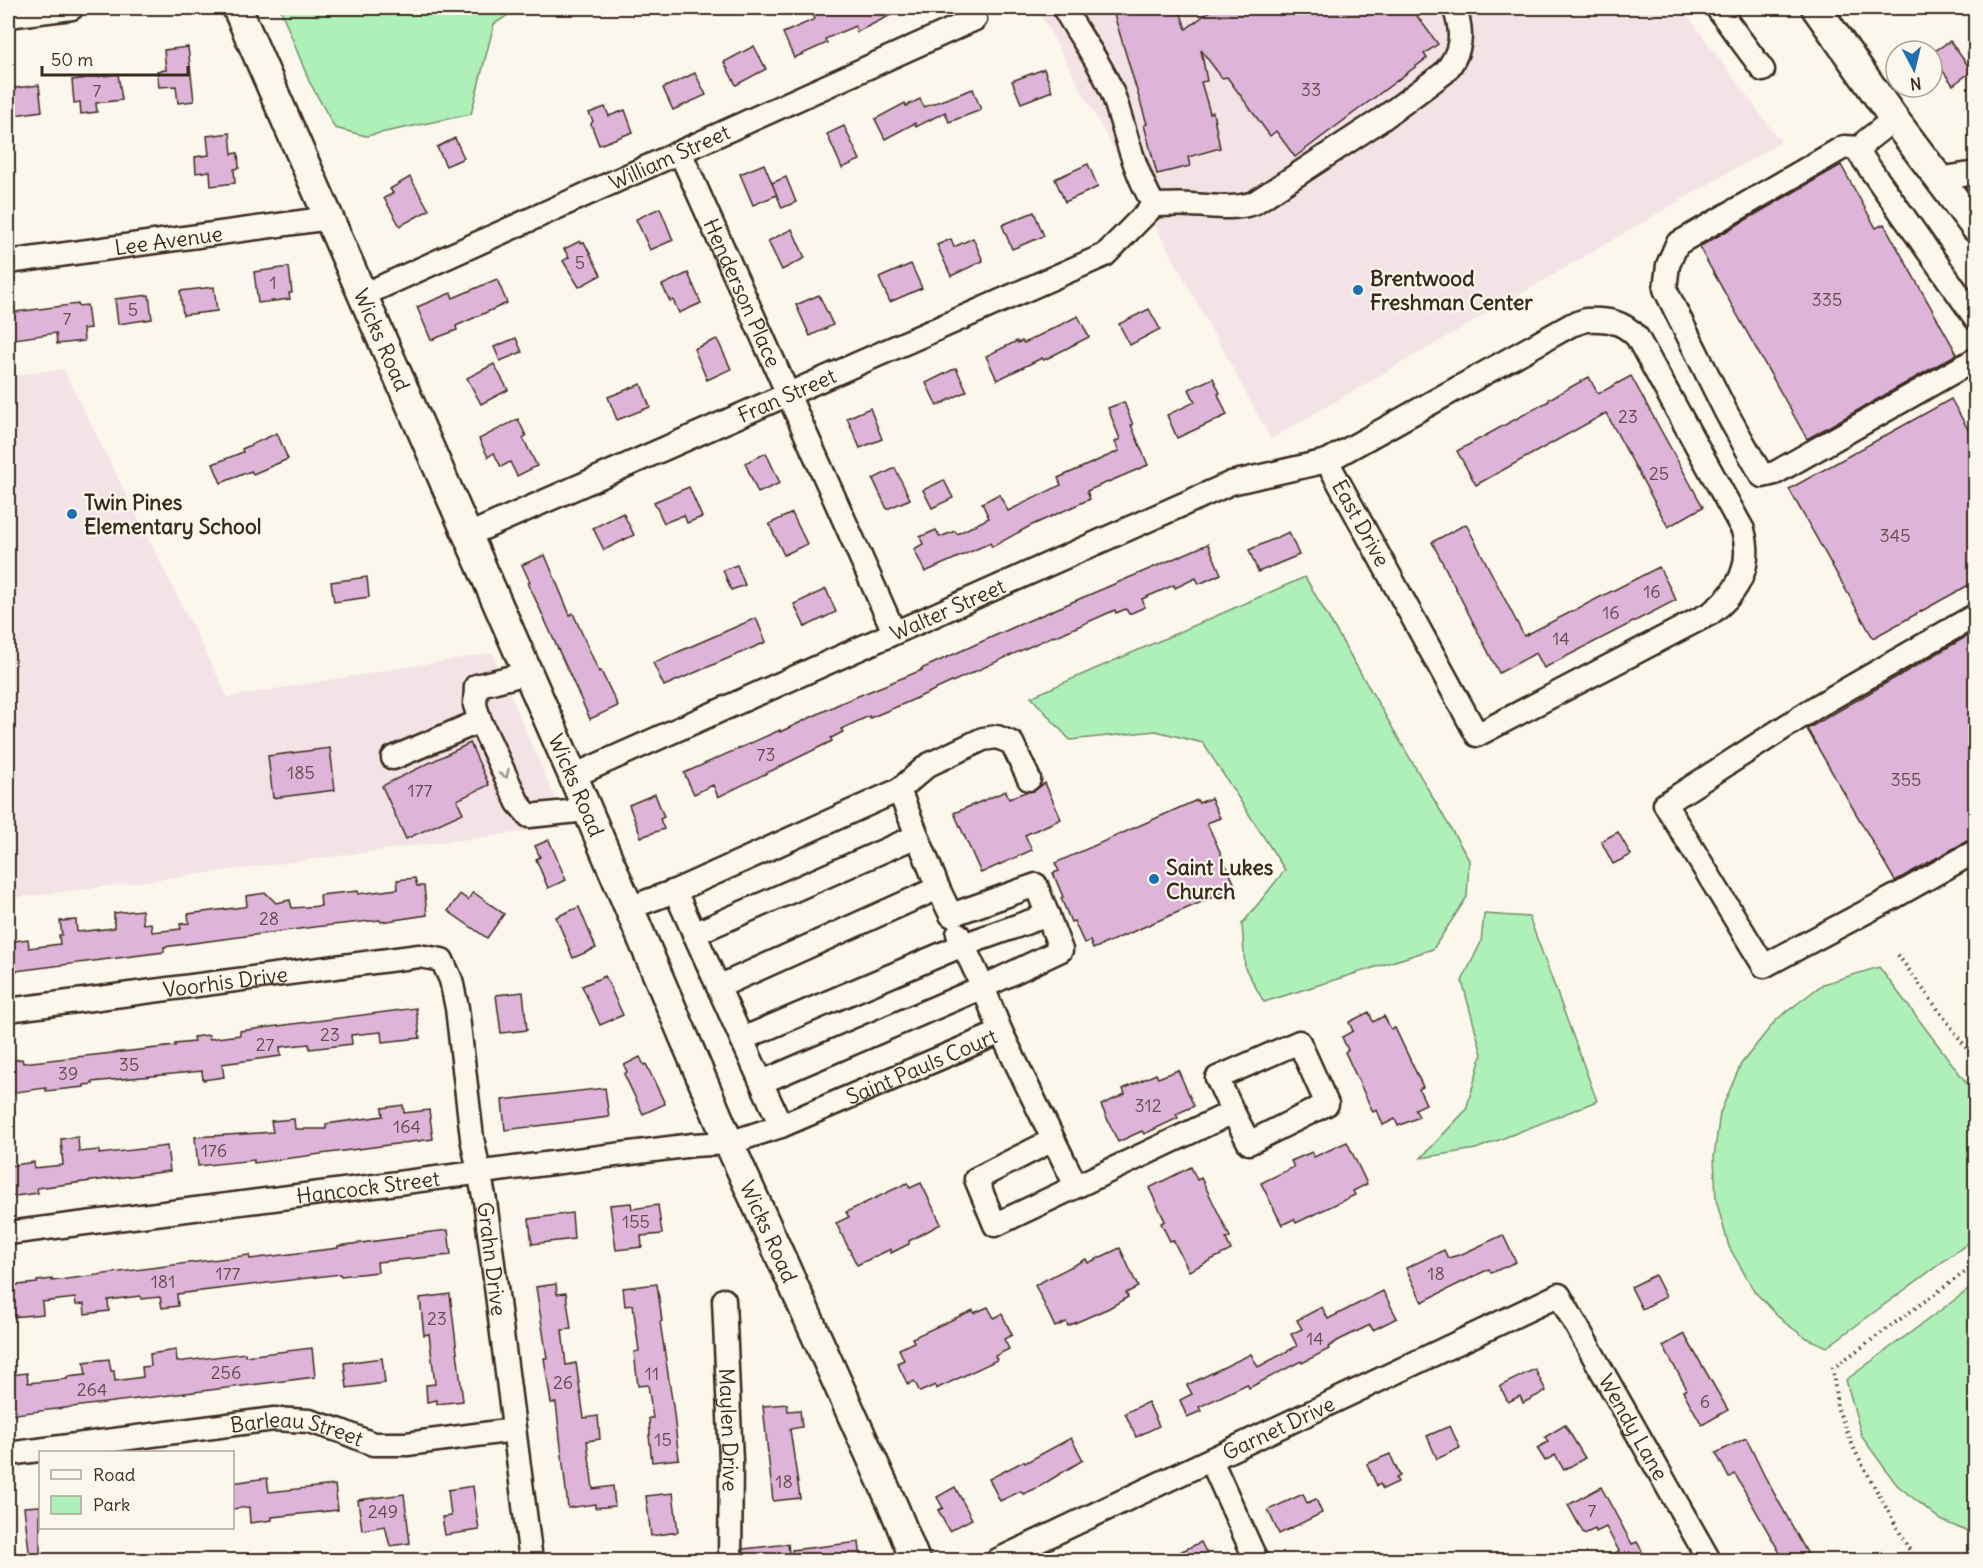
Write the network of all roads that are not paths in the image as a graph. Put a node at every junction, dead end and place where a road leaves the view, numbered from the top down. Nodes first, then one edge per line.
1 (72, 8) edge
2 (237, 8) edge
3 (1064, 8) edge
4 (1454, 8) edge
5 (1717, 8) edge
6 (1816, 8) edge
7 (8, 16) edge
8 (975, 19) dead end
9 (1763, 70) dead end
10 (1894, 119) junction
11 (1862, 148) junction
12 (680, 152) junction
13 (1976, 172) edge
14 (1938, 179) junction
15 (1154, 205) junction
16 (330, 218) junction
17 (1976, 228) edge
18 (8, 262) edge
19 (363, 295) junction
20 (1976, 319) edge
21 (1976, 359) edge
22 (788, 394) junction
23 (1327, 461) junction
24 (468, 535) junction
25 (1976, 615) edge
26 (894, 632) junction
27 (528, 673) junction
28 (480, 721) junction
29 (393, 758) dead end
30 (573, 776) junction
31 (1029, 779) dead end
32 (899, 790) junction
33 (587, 810) junction
34 (917, 836) junction
35 (1976, 851) edge
36 (938, 888) junction
37 (675, 891) junction
38 (629, 908) junction
39 (951, 915) junction
40 (1048, 915) junction
41 (694, 934) junction
42 (963, 945) junction
43 (442, 960) joint
44 (718, 987) junction
45 (983, 987) junction
46 (8, 1010) edge
47 (1001, 1032) junction
48 (742, 1039) junction
49 (762, 1082) junction
50 (1233, 1112) junction
51 (781, 1126) junction
52 (1053, 1140) junction
53 (729, 1143) junction
54 (479, 1173) junction
55 (1076, 1186) junction
56 (8, 1233) edge
57 (1559, 1295) joint
58 (724, 1300) dead end
59 (514, 1430) junction
60 (8, 1454) edge
61 (1211, 1460) junction
62 (531, 1560) edge
63 (730, 1560) edge
64 (915, 1560) edge
65 (998, 1560) edge
66 (1256, 1560) edge
67 (1709, 1560) edge

1 - 7 street
2 - 16 main road, Wicks Road
3 - 15 street
4 - 15 street
5 - 9 street
6 - 10 main road
8 - 12 street, William Street
10 - 11 street
10 - 14 main road
11 - 20 street
11 - 21 street
12 - 19 street, William Street
12 - 22 street, Henderson Place
13 - 14 street
14 - 17 main road
15 - 22 street, Fran Street
16 - 18 street, Lee Avenue
16 - 19 main road, Wicks Road
19 - 24 main road, Wicks Road
22 - 24 street, Fran Street
22 - 26 street, Henderson Place
23 - 23 street, East Drive
23 - 26 street, Walter Street
24 - 27 main road, Wicks Road
25 - 35 street
26 - 30 street, Walter Street
27 - 28 street
27 - 30 main road, Wicks Road
28 - 29 street
28 -> 33 street
30 - 33 main road, Wicks Road
31 - 32 street
32 - 34 street
32 - 37 street
33 - 38 main road, Wicks Road
34 - 36 street
34 - 41 street
36 - 39 street
36 - 44 street
37 - 38 street
37 - 41 street
38 - 53 main road, Wicks Road
39 - 40 street
39 - 42 street
40 - 42 street
40 - 45 street
41 - 44 street
42 - 45 street
42 - 48 street
43 - 46 street, Voorhis Drive
43 - 54 street, Grahn Drive
44 - 48 street
45 - 47 street
45 - 49 street
47 - 51 street, Saint Pauls Court
47 - 52 street, Saint Pauls Court
48 - 49 street
49 - 51 street
50 - 50 street
50 - 55 street
51 - 53 street, Saint Pauls Court
52 - 55 street, Saint Pauls Court
52 - 55 street
53 - 54 street, Hancock Street
53 - 64 main road, Wicks Road
54 - 56 street, Hancock Street
54 - 59 street, Grahn Drive
57 - 61 street, Garnet Drive
57 - 67 street, Wendy Lane
58 - 63 street, Maylen Drive
59 - 60 street, Barleau Street
59 - 62 street, Grahn Drive
61 - 65 street, Garnet Drive
61 - 66 street

